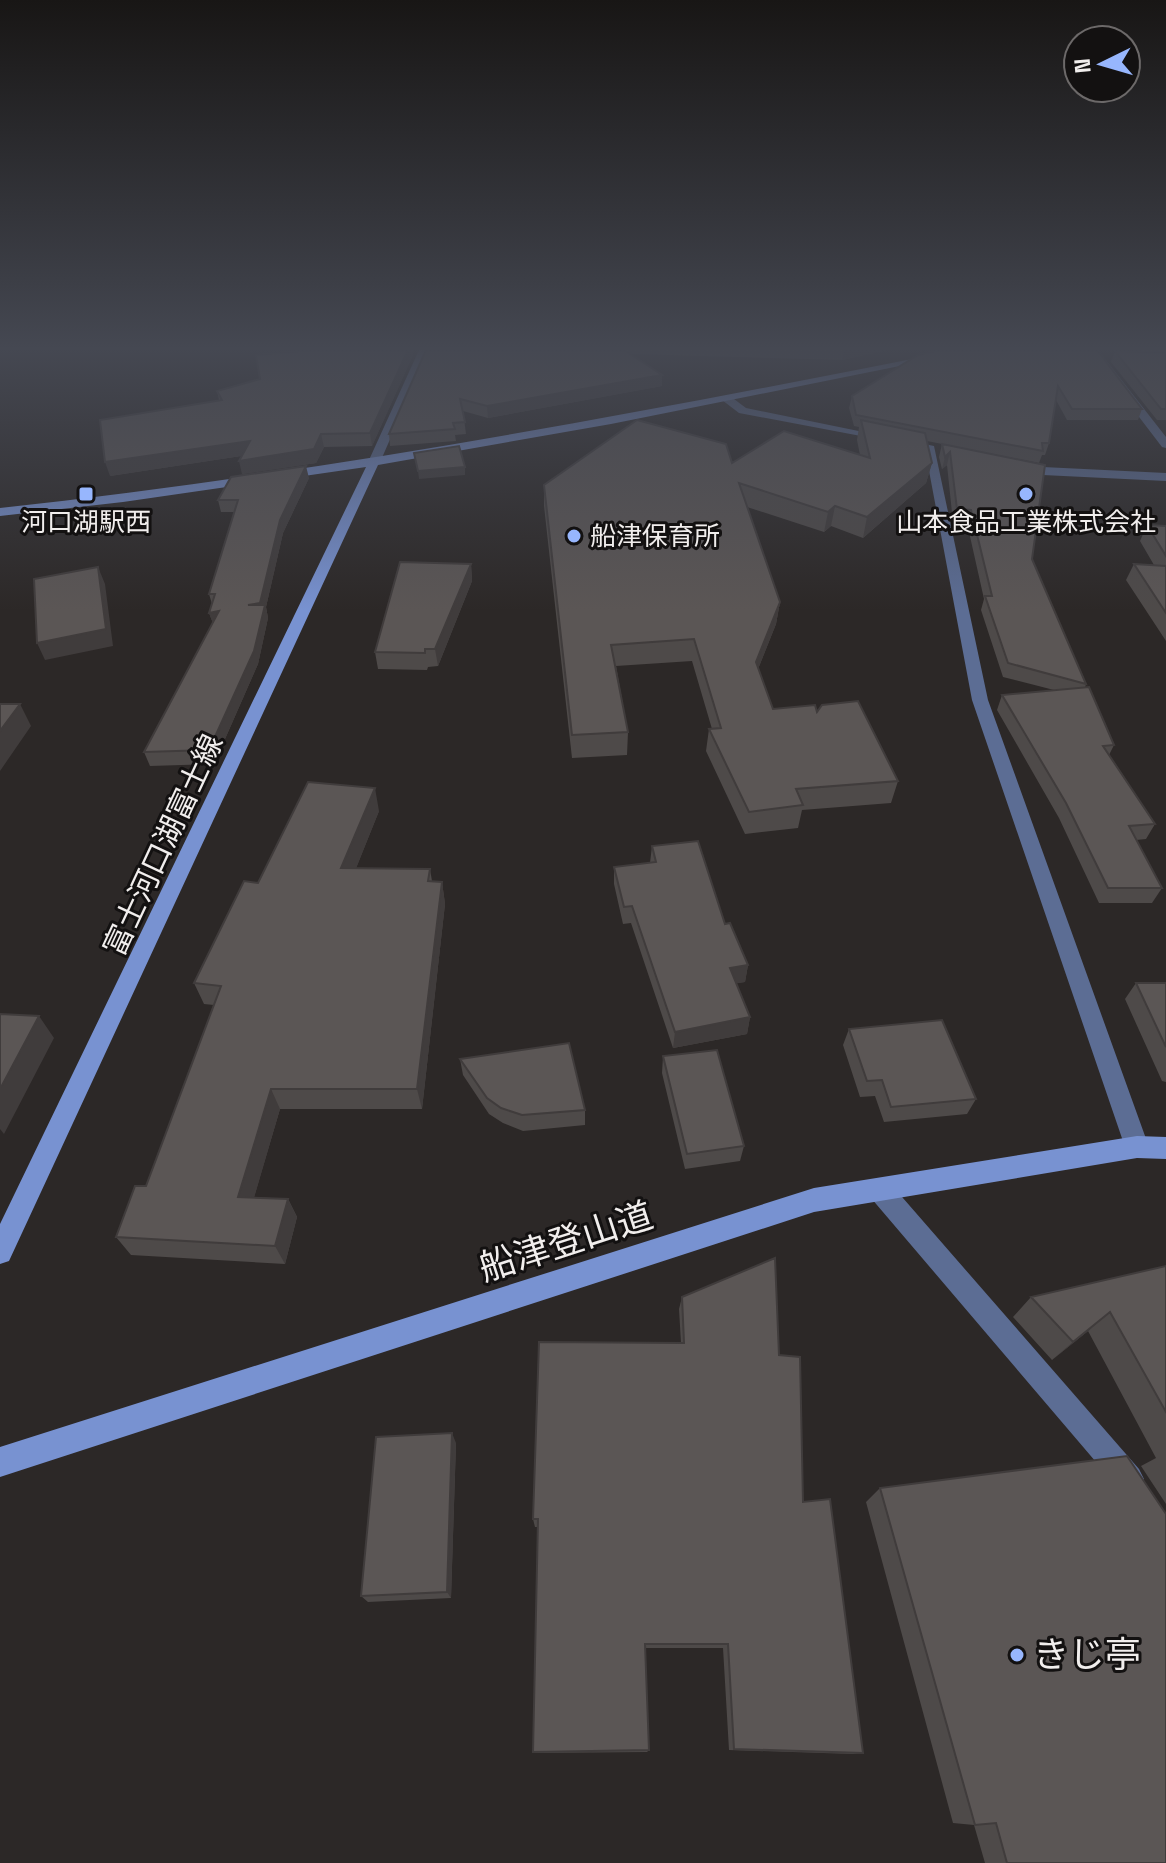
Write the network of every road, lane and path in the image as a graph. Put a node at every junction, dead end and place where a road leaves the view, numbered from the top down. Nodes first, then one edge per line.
1 (385, 437) edge
2 (506, 437) edge
3 (883, 437) edge
4 (899, 440) edge
5 (928, 446) edge
6 (375, 460) junction
7 (1000, 461) edge
8 (1166, 477) edge
9 (0, 512) edge
10 (1137, 1147) junction
11 (1166, 1148) edge
12 (880, 1190) junction
13 (0, 1252) edge
14 (0, 1462) edge
15 (1140, 1496) edge

1 - 6 street
2 - 6 main road
3 - 4 street
5 - 10 street
6 - 9 main road
6 - 13 main road, 富士河口湖富士線
7 - 8 street
10 - 11 main road, 船津登山道
10 - 12 main road, 船津登山道
12 - 14 main road, 船津登山道
12 - 15 street

